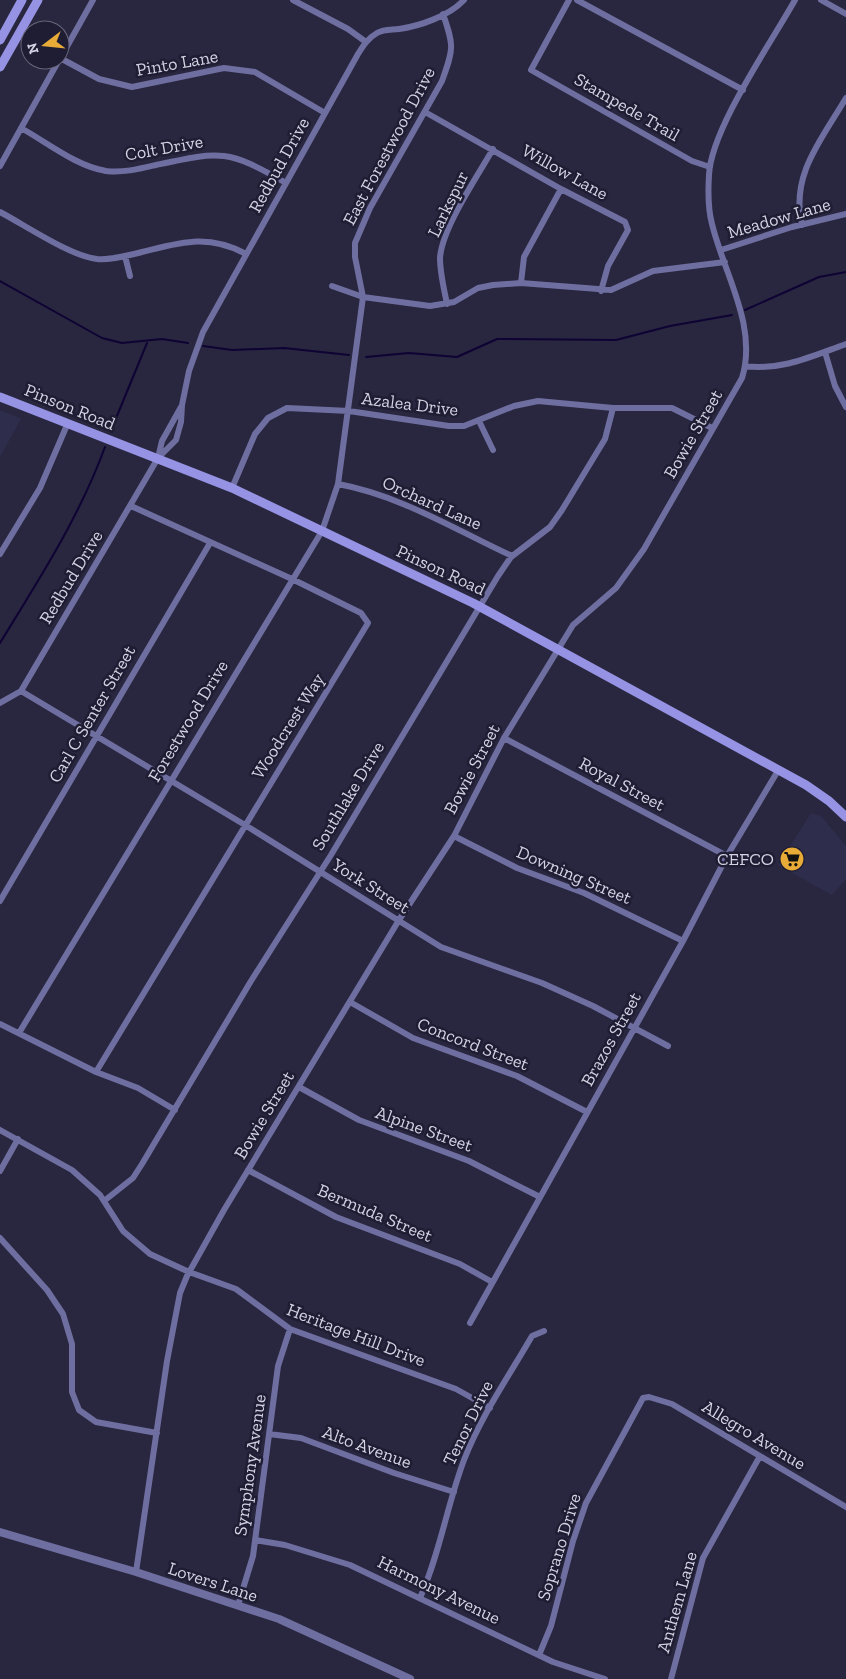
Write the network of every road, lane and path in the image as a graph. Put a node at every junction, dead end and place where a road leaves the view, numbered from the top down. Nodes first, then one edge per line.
1 (22, 0) edge
2 (38, 0) edge
3 (93, 0) edge
4 (293, 0) edge
5 (464, 0) edge
6 (570, 0) edge
7 (577, 0) edge
8 (795, 0) edge
9 (821, 0) edge
10 (443, 14) junction
11 (846, 14) edge
12 (0, 40) edge
13 (70, 41) edge
14 (366, 42) junction
15 (70, 64) edge
16 (0, 67) edge
17 (54, 70) edge
18 (743, 90) junction
19 (846, 98) edge
20 (325, 112) junction
21 (425, 112) junction
22 (21, 128) junction
23 (493, 149) junction
24 (0, 166) edge
25 (710, 167) junction
26 (286, 183) junction
27 (561, 189) junction
28 (0, 212) edge
29 (846, 214) edge
30 (802, 225) junction
31 (721, 250) junction
32 (246, 254) junction
33 (125, 256) junction
34 (725, 262) junction
35 (130, 276) dead end
36 (521, 283) junction
37 (332, 286) dead end
38 (601, 291) junction
39 (363, 297) junction
40 (447, 304) junction
41 (846, 344) edge
42 (825, 352) junction
43 (745, 366) junction
44 (0, 397) edge
45 (182, 405) junction
46 (846, 407) edge
47 (613, 408) junction
48 (349, 412) junction
49 (479, 421) junction
50 (67, 425) junction
51 (712, 428) junction
52 (493, 450) dead end
53 (158, 458) junction
54 (338, 484) junction
55 (232, 488) junction
56 (131, 506) junction
57 (322, 532) junction
58 (210, 543) junction
59 (0, 554) edge
60 (512, 556) junction
61 (292, 579) junction
62 (480, 606) junction
63 (560, 649) junction
64 (21, 690) junction
65 (0, 703) edge
66 (96, 735) junction
67 (504, 738) junction
68 (779, 769) junction
69 (170, 781) junction
70 (846, 817) edge
71 (245, 825) junction
72 (454, 836) junction
73 (727, 856) junction
74 (320, 872) junction
75 (0, 901) edge
76 (399, 920) junction
77 (683, 941) junction
78 (350, 1002) junction
79 (0, 1024) edge
80 (634, 1028) junction
81 (19, 1033) junction
82 (668, 1046) dead end
83 (96, 1072) junction
84 (299, 1086) junction
85 (175, 1110) junction
86 (587, 1112) junction
87 (0, 1130) edge
88 (18, 1139) junction
89 (248, 1170) junction
90 (0, 1171) edge
91 (540, 1197) junction
92 (104, 1201) junction
93 (0, 1238) edge
94 (189, 1272) junction
95 (492, 1282) junction
96 (470, 1323) dead end
97 (290, 1329) junction
98 (544, 1331) dead end
99 (643, 1398) joint
100 (490, 1408) junction
101 (157, 1433) junction
102 (269, 1434) junction
103 (760, 1456) junction
104 (454, 1492) junction
105 (846, 1507) edge
106 (0, 1532) edge
107 (256, 1540) junction
108 (136, 1572) junction
109 (420, 1598) junction
110 (238, 1605) junction
111 (539, 1655) junction
112 (410, 1679) edge
113 (605, 1679) edge
114 (671, 1679) edge

1 - 12 main road
2 - 16 main road
3 - 13 street
4 - 14 street
5 - 10 street, Redbud Drive
6 - 25 street, Stampede Trail
7 - 18 street
8 - 18 street, Bowie Street
9 - 11 street
10 - 14 street, Redbud Drive
10 - 21 street, East Forestwood Drive
14 - 20 street, Redbud Drive
15 - 20 street, Pinto Lane
17 - 22 street
18 - 25 street, Bowie Street
19 - 30 street
20 - 26 street, Redbud Drive
21 - 23 street, Willow Lane
21 - 39 street, East Forestwood Drive
22 - 24 street
22 - 26 street, Colt Drive
23 - 27 street, Willow Lane
23 - 40 street, Larkspur
25 - 31 street, Bowie Street
26 - 32 street, Redbud Drive
27 - 36 street
27 - 38 street, Willow Lane
28 - 33 street
29 - 30 street, Meadow Lane
30 - 31 street, Meadow Lane
31 - 34 street, Bowie Street
32 - 33 street
32 - 45 street, Redbud Drive
33 - 35 street
34 - 38 street, Meadow Lane
34 - 43 street, Bowie Street
36 - 38 street, Meadow Lane
36 - 40 street, Meadow Lane
37 - 39 street, Meadow Lane
39 - 40 street, Meadow Lane
39 - 48 street, East Forestwood Drive
41 - 42 street
42 - 43 street
42 - 46 street
43 - 51 street, Bowie Street
44 - 50 main road, Pinson Road
45 - 53 street, Redbud Drive
45 - 53 street, Redbud Drive
47 - 49 street, Azalea Drive
47 - 51 street, Azalea Drive
47 - 60 street, Southlake Drive
48 - 49 street, Azalea Drive
48 - 54 street, Forestwood Drive
48 - 55 street, Azalea Drive
49 - 52 street
50 - 53 main road, Pinson Road
50 - 59 street
51 - 63 street, Bowie Street
53 - 55 main road, Pinson Road
53 - 56 street, Redbud Drive
54 - 57 street, Forestwood Drive
54 - 60 street, Orchard Lane
55 - 57 main road, Pinson Road
56 - 58 street, Woodcrest Way
56 - 64 street, Redbud Drive
57 - 61 street, Forestwood Drive
57 - 62 main road, Pinson Road
58 - 61 street, Woodcrest Way
58 - 66 street, Carl C Senter Street
60 - 62 street, Southlake Drive
61 - 69 street, Forestwood Drive
61 - 71 street, Woodcrest Way
62 - 63 main road, Pinson Road
62 - 74 street, Southlake Drive
63 - 67 street, Bowie Street
63 - 68 main road, Pinson Road
64 - 65 street, Redbud Drive
64 - 66 street, York Street
66 - 69 street, York Street
66 - 75 street, Carl C Senter Street
67 - 72 street, Bowie Street
67 - 73 street, Royal Street
68 - 70 main road, Pinson Road
68 - 73 street, Brazos Street
69 - 71 street, York Street
69 - 81 street, Forestwood Drive
71 - 74 street, York Street
71 - 83 street, Woodcrest Way
72 - 76 street, Bowie Street
72 - 77 street, Downing Street
73 - 77 street, Brazos Street
74 - 76 street, York Street
74 - 85 street, Southlake Drive
76 - 78 street, Bowie Street
76 - 80 street, York Street
77 - 80 street, Brazos Street
78 - 84 street, Bowie Street
78 - 86 street, Concord Street
79 - 81 street
80 - 82 street, York Street
80 - 86 street, Brazos Street
81 - 83 street
83 - 85 street
84 - 89 street, Bowie Street
84 - 91 street, Alpine Street
85 - 92 street, Southlake Drive
86 - 91 street, Brazos Street
87 - 88 street, Heritage Hill Drive
88 - 90 street
88 - 92 street, Heritage Hill Drive
89 - 94 street, Bowie Street
89 - 95 street, Bermuda Street
91 - 95 street, Brazos Street
92 - 94 street, Heritage Hill Drive
93 - 101 street
94 - 97 street, Heritage Hill Drive
94 - 101 street, Bowie Street
95 - 96 street, Brazos Street
97 - 100 street, Heritage Hill Drive
97 - 102 street, Symphony Avenue
98 - 100 street, Tenor Drive
99 - 103 street, Allegro Avenue
99 - 111 street, Soprano Drive
100 - 104 street, Tenor Drive
101 - 108 street, Bowie Street
102 - 104 street, Alto Avenue
102 - 107 street, Symphony Avenue
103 - 105 street, Allegro Avenue
103 - 114 street, Anthem Lane
104 - 109 street, Tenor Drive
106 - 108 street, Lovers Lane
107 - 109 street, Harmony Avenue
107 - 110 street, Symphony Avenue
108 - 110 street, Lovers Lane
109 - 111 street, Harmony Avenue
110 - 112 street, Lovers Lane
111 - 113 street, Harmony Avenue

